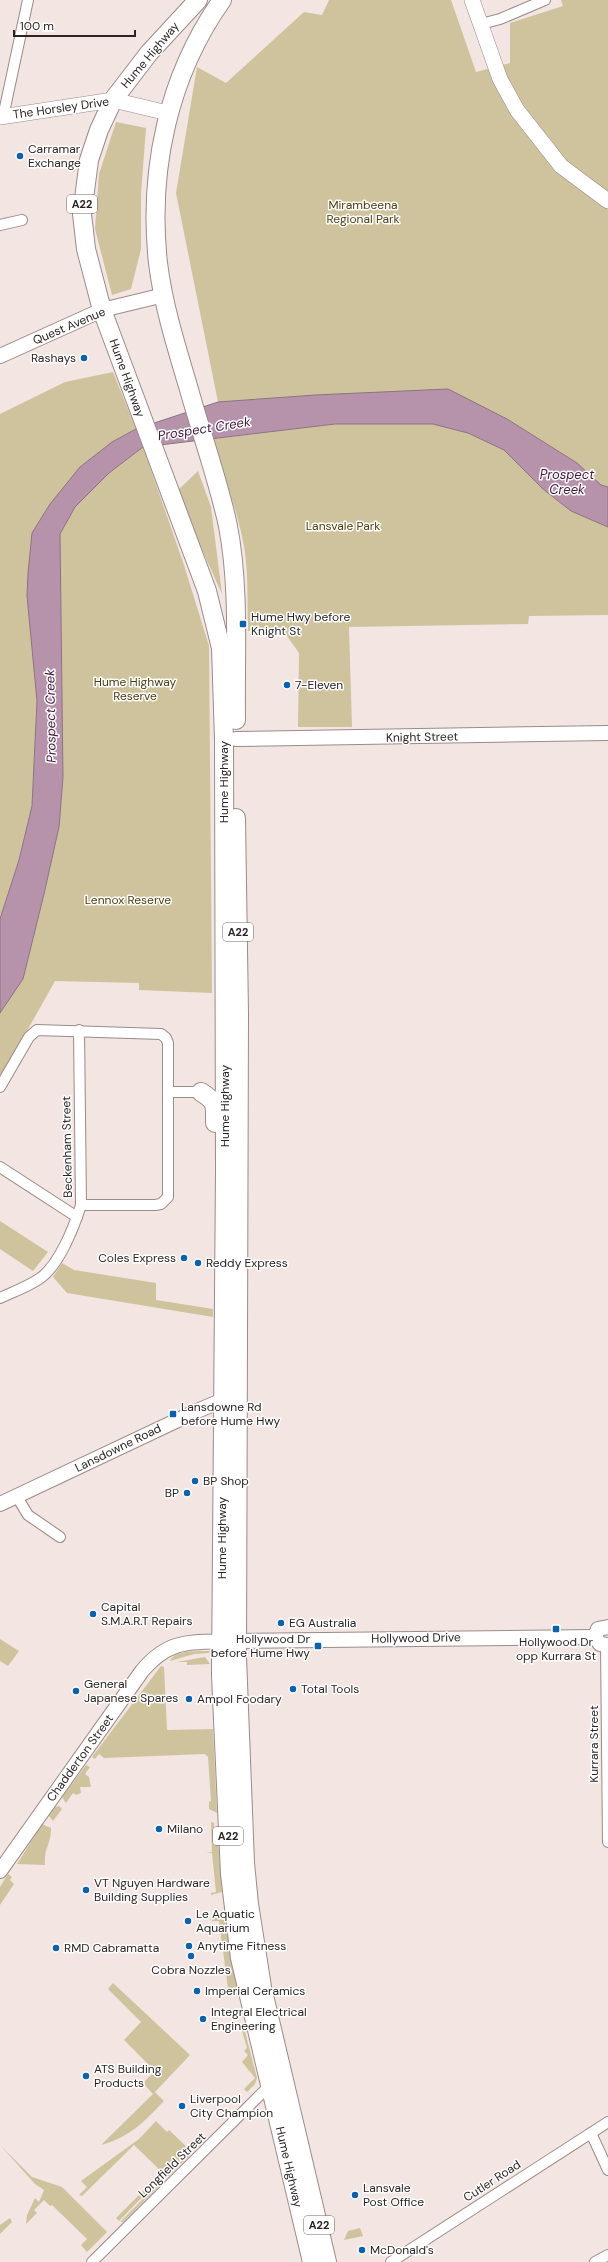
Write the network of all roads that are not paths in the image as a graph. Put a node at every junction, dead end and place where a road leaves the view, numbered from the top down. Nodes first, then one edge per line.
1 (28, 0) edge
2 (198, 0) edge
3 (222, 0) edge
4 (472, 0) edge
5 (545, 0) edge
6 (480, 24) junction
7 (113, 100) junction
8 (168, 113) junction
9 (2, 117) edge
10 (608, 201) edge
11 (22, 220) dead end
12 (0, 225) edge
13 (164, 296) junction
14 (102, 310) junction
15 (0, 356) edge
16 (608, 734) edge
17 (236, 739) junction
18 (79, 1030) junction
19 (225, 1075) junction
20 (0, 1087) edge
21 (168, 1092) junction
22 (201, 1092) junction
23 (0, 1167) edge
24 (225, 1170) junction
25 (81, 1205) junction
26 (77, 1217) junction
27 (0, 1298) edge
28 (231, 1401) junction
29 (17, 1496) junction
30 (0, 1504) edge
31 (60, 1537) dead end
32 (608, 1625) edge
33 (229, 1641) junction
34 (603, 1642) edge
35 (608, 1842) edge
36 (0, 1871) edge
37 (269, 2086) junction
38 (608, 2122) edge
39 (591, 2133) junction
40 (608, 2170) edge
41 (608, 2254) edge
42 (92, 2262) edge
43 (312, 2262) edge
44 (327, 2262) edge
45 (391, 2262) edge
46 (596, 2262) edge

1 - 9 street
2 - 7 highway, Hume Highway / A22
3 - 8 highway, Hume Highway / A22
4 - 6 main road
5 - 6 street
6 - 10 main road
7 - 8 main road, The Horsley Drive
7 - 9 main road, The Horsley Drive
7 - 14 highway, Hume Highway / A22
8 - 13 highway, Hume Highway / A22
11 - 12 street
13 - 14 street, Quest Avenue
13 - 17 highway, Hume Highway / A22
14 - 15 street, Quest Avenue
14 - 19 highway, Hume Highway / A22
16 - 17 street, Knight Street
17 - 28 highway, Hume Highway / A22
18 - 20 street
18 - 21 street
18 - 25 street, Beckenham Street
19 - 22 highway
19 - 24 highway, Hume Highway / A22
21 - 22 street
21 - 25 street
22 - 24 highway
23 - 26 street
24 - 28 highway, Hume Highway / A22
25 - 26 street, Beckenham Street
26 - 27 street, Beckenham Street
28 - 29 street, Lansdowne Road
28 - 33 highway, Hume Highway / A22
29 - 30 street, Lansdowne Road
29 - 31 street
32 - 34 street
33 - 34 street, Hollywood Drive
33 - 36 street, Chadderton Street
33 - 37 highway, Hume Highway / A22
33 - 44 highway, Hume Highway / A22
34 - 35 street, Kurrara Street
37 - 42 street, Longfield Street
37 - 43 highway, Hume Highway / A22
38 - 39 street, Cutler Road
39 - 40 street
39 - 45 street, Cutler Road
41 - 46 street

